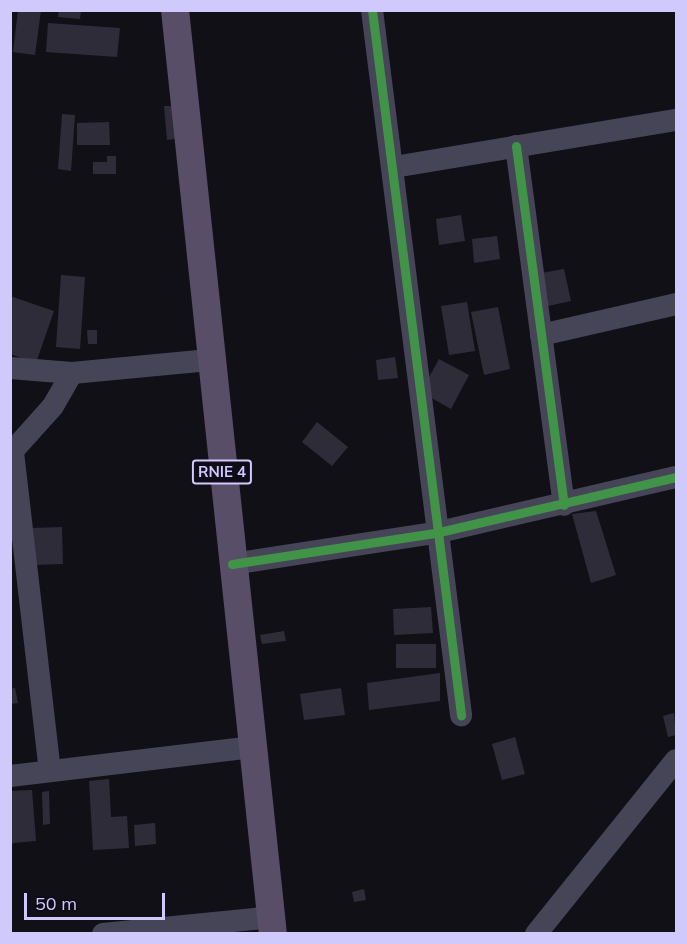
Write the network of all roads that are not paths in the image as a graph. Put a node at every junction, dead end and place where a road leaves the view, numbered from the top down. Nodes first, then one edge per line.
1 (175, 10) edge
2 (372, 10) edge
3 (676, 120) edge
4 (516, 146) junction
5 (394, 166) junction
6 (676, 304) edge
7 (541, 335) junction
8 (209, 360) junction
9 (10, 368) edge
10 (72, 373) junction
11 (12, 453) edge
12 (676, 477) edge
13 (564, 505) junction
14 (435, 534) junction
15 (232, 564) junction
16 (461, 715) dead end
17 (255, 747) junction
18 (676, 760) edge
19 (50, 770) junction
20 (10, 776) edge
21 (272, 925) edge
22 (104, 933) edge
23 (536, 933) edge

1 - 8 main road, RNIE 4
2 - 5 street
3 - 4 street
4 - 5 street
4 - 7 street
5 - 14 street
6 - 7 street
7 - 13 street
8 - 10 street
8 - 15 main road, RNIE 4
9 - 10 street
10 - 11 street
11 - 19 street
12 - 13 street
13 - 14 street
14 - 15 street
14 - 16 street
15 - 17 main road, RNIE 4
17 - 19 street
17 - 21 main road, RNIE 4
18 - 23 street
19 - 20 street
21 - 22 street

